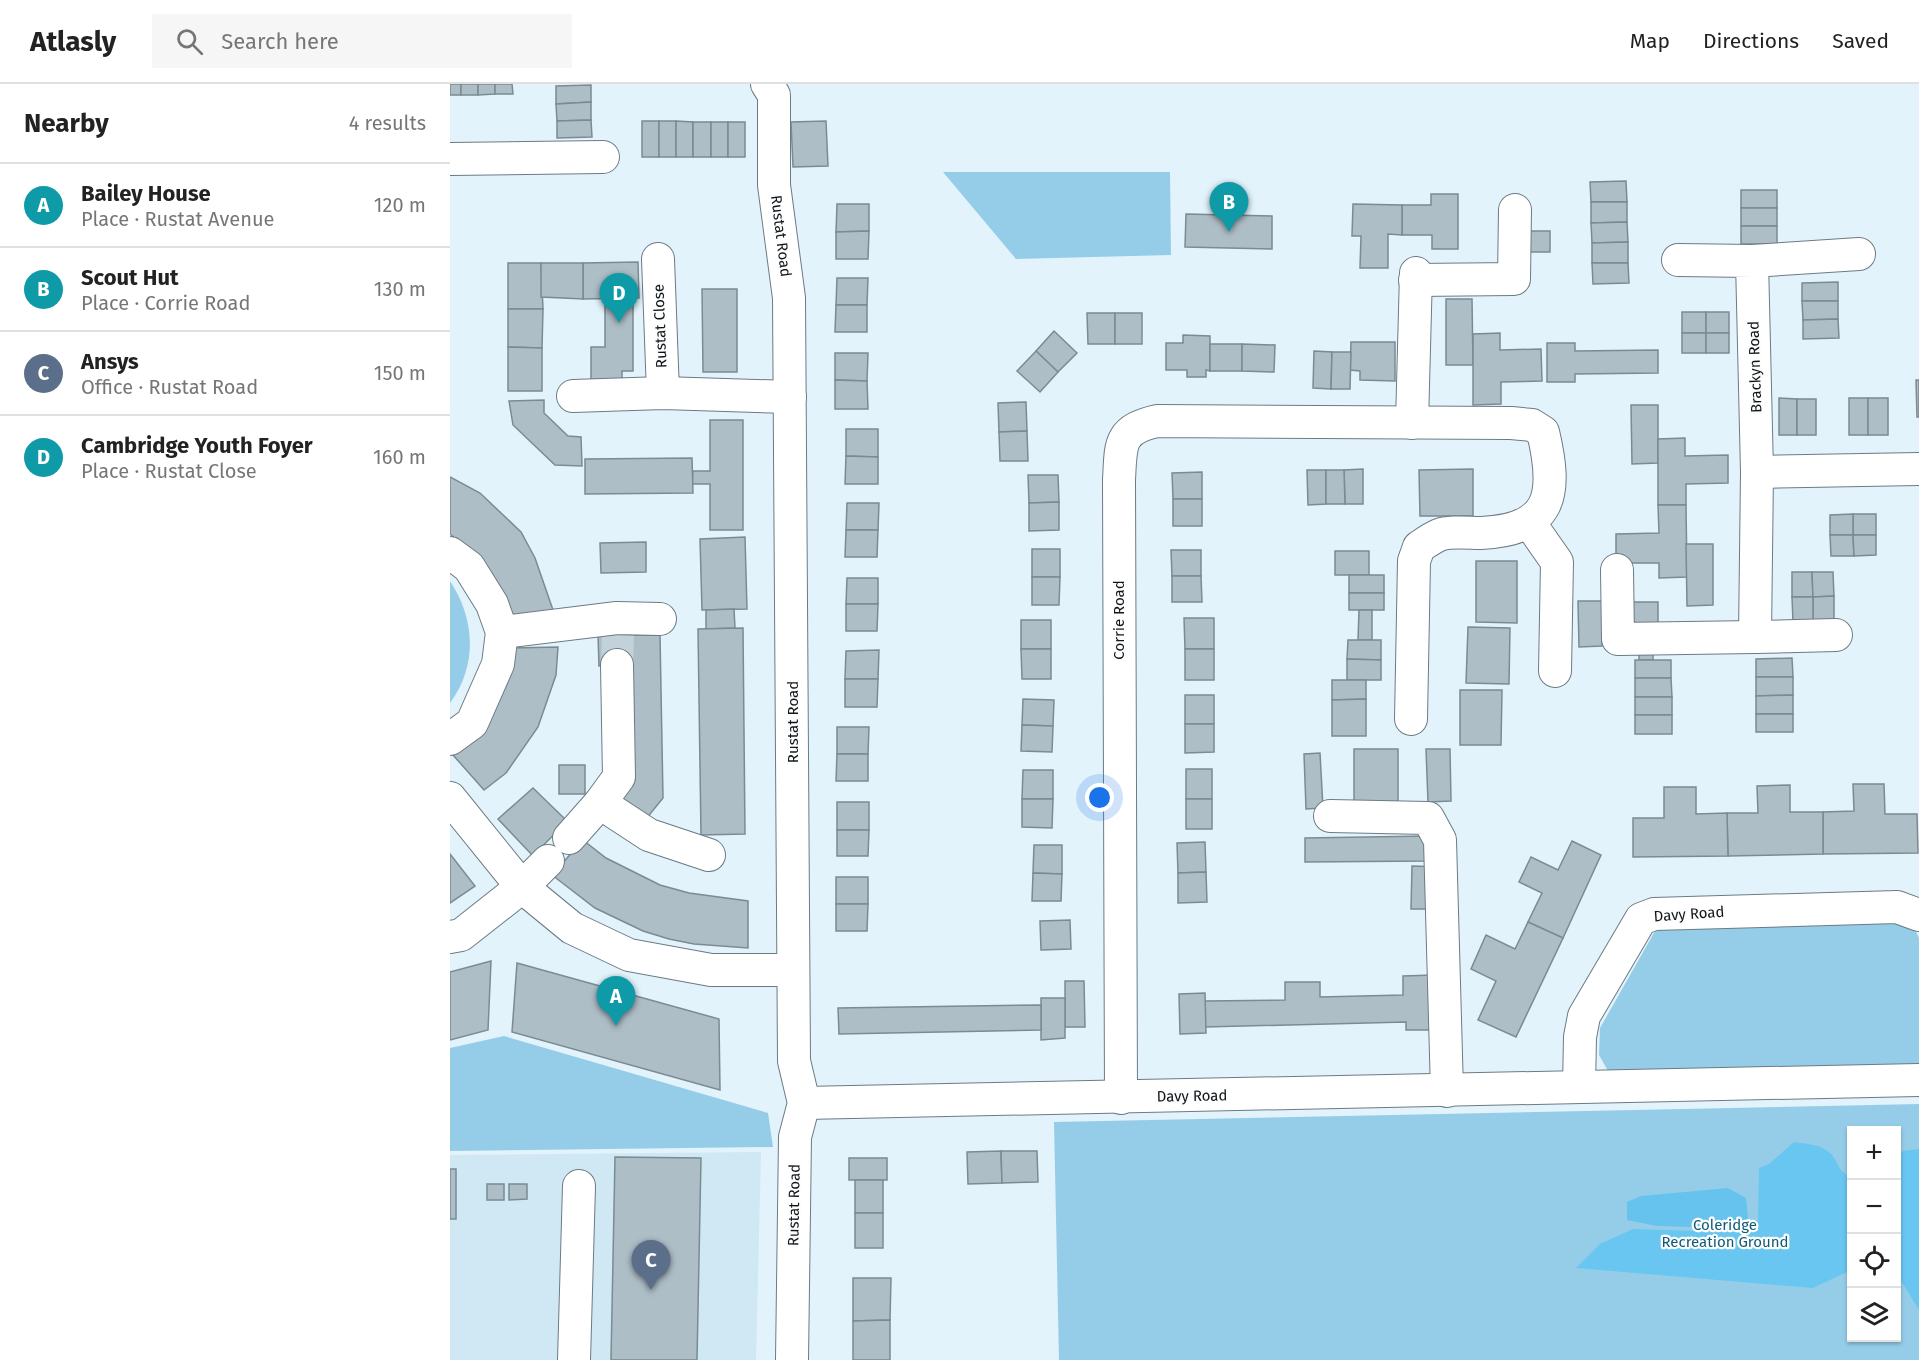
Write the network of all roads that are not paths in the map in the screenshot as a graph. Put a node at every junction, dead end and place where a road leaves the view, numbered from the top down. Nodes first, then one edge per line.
1 (767, 84) edge
2 (603, 157) dead end
3 (450, 159) edge
4 (1515, 210) dead end
5 (1859, 254) dead end
6 (658, 259) dead end
7 (1678, 260) dead end
8 (1752, 261) junction
9 (663, 393) junction
10 (573, 396) dead end
11 (790, 397) junction
12 (1412, 423) junction
13 (1919, 469) edge
14 (1757, 472) junction
15 (1529, 522) junction
16 (450, 553) edge
17 (1617, 570) dead end
18 (660, 619) dead end
19 (502, 632) junction
20 (1836, 635) dead end
21 (1755, 637) junction
22 (617, 639) junction
23 (1556, 670) dead end
24 (1411, 719) dead end
25 (450, 739) edge
26 (450, 798) edge
27 (600, 803) junction
28 (1330, 816) dead end
29 (569, 838) dead end
30 (709, 855) dead end
31 (548, 861) dead end
32 (522, 887) junction
33 (1919, 915) edge
34 (450, 937) edge
35 (792, 970) junction
36 (1919, 1080) edge
37 (1579, 1087) junction
38 (1447, 1091) junction
39 (1121, 1098) junction
40 (804, 1103) junction
41 (579, 1186) dead end
42 (574, 1360) edge
43 (792, 1360) edge

1 - 11 street, Rustat Road
2 - 3 street
4 - 12 street
5 - 8 street
6 - 9 street, Rustat Close
7 - 8 street
8 - 14 street, Brackyn Road
9 - 10 street
9 - 11 street
11 - 35 street, Rustat Road
12 - 15 street, Corrie Road
12 - 39 street, Corrie Road
13 - 14 street
14 - 21 street, Brackyn Road
15 - 23 street
15 - 24 street
16 - 19 street
17 - 21 street
18 - 22 street
19 - 22 street
19 - 25 street
20 - 21 street
22 - 27 street
26 - 32 street
27 - 29 street
27 - 30 street
28 - 38 street
31 - 32 street
32 - 34 street
32 - 35 street
33 - 37 street, Davy Road
35 - 40 street, Rustat Road
36 - 37 street, Davy Road
37 - 38 street, Davy Road
38 - 39 street, Davy Road
39 - 40 street, Davy Road
40 - 43 street, Rustat Road
41 - 42 street

